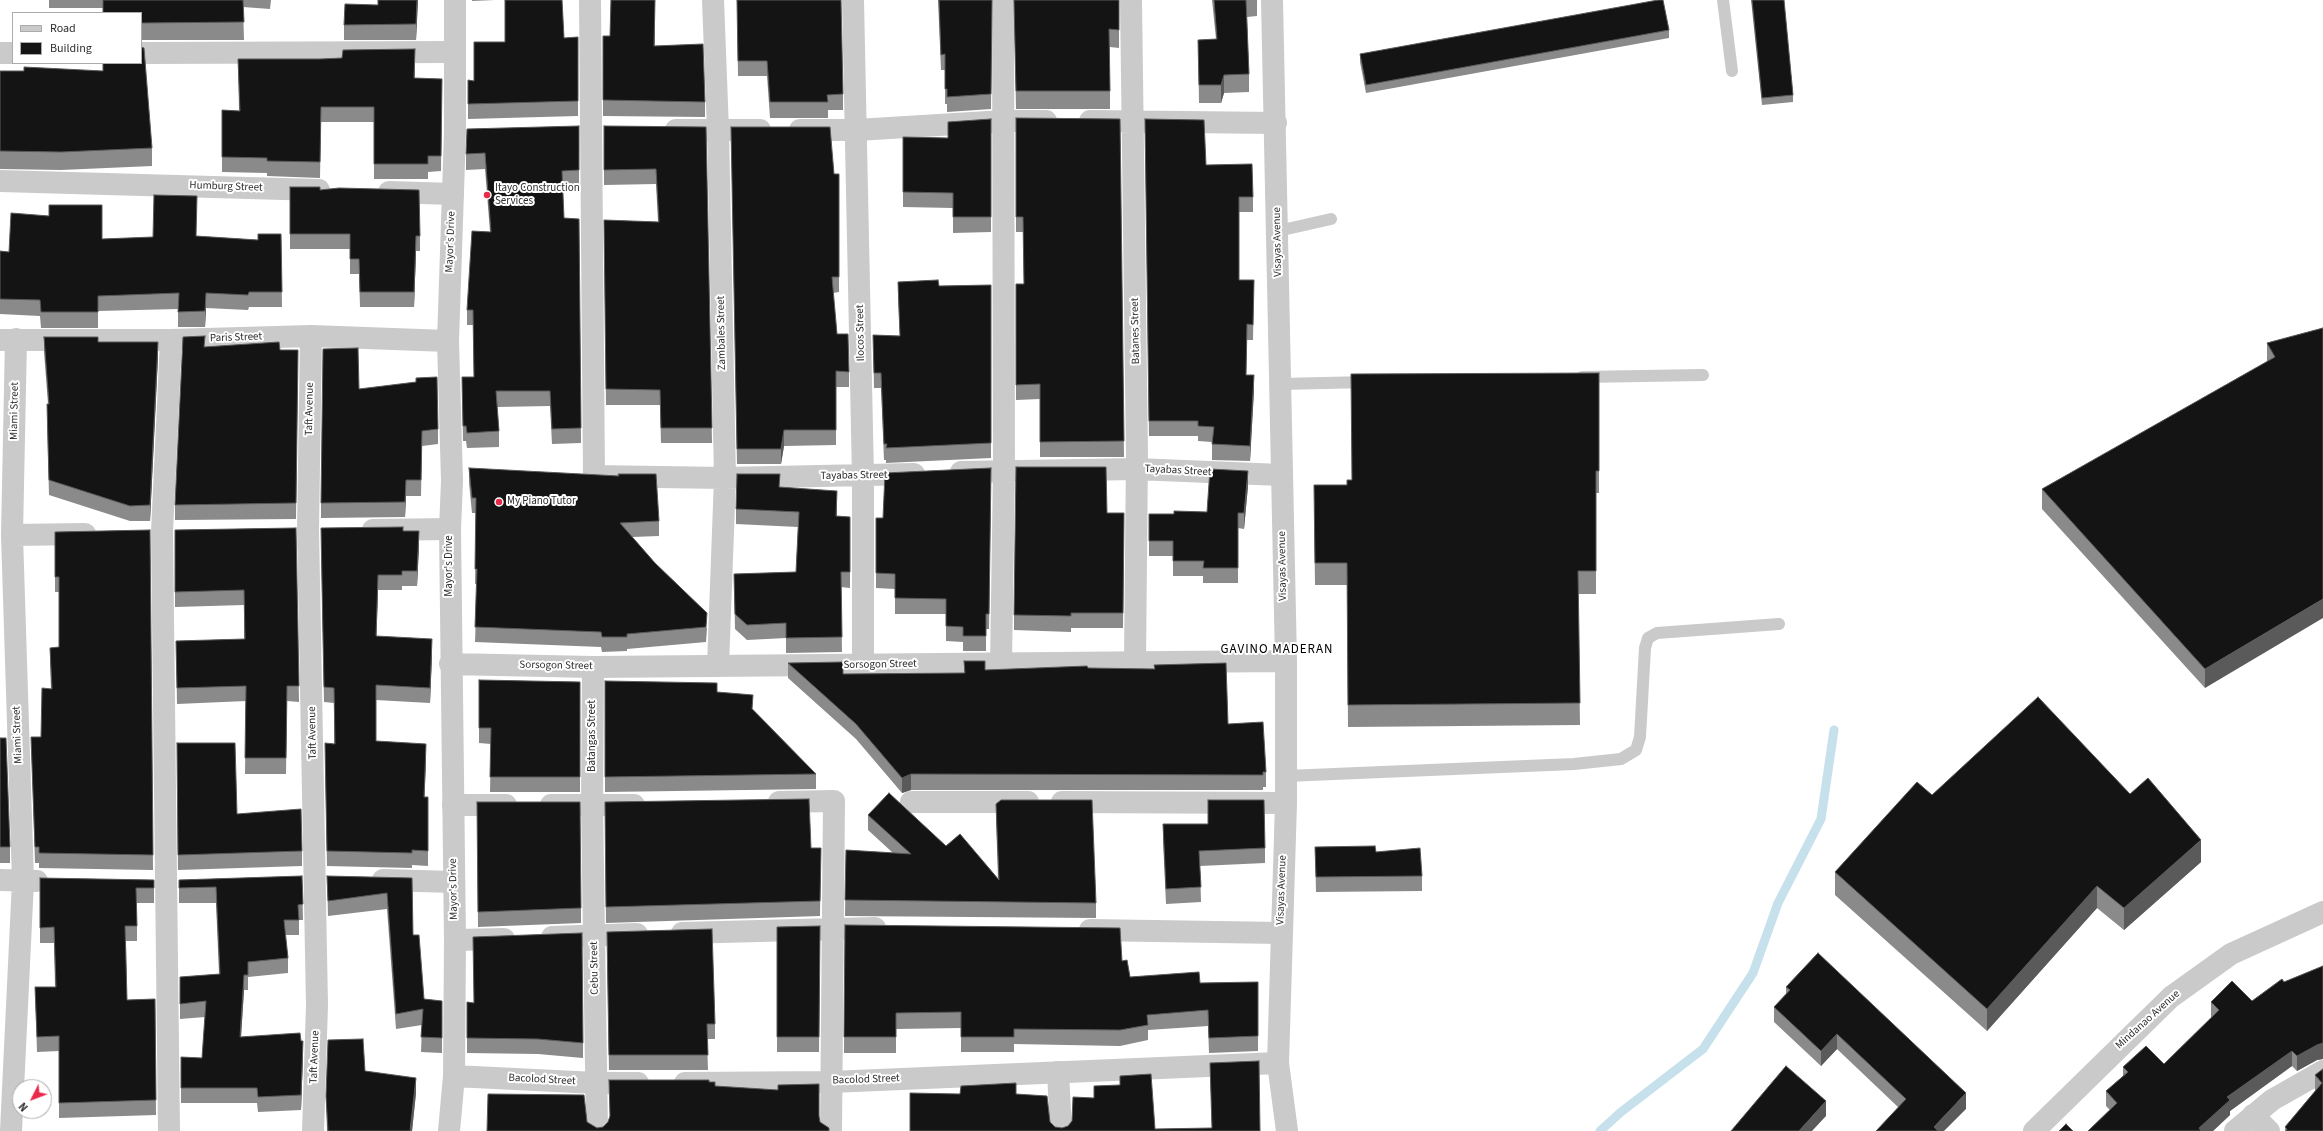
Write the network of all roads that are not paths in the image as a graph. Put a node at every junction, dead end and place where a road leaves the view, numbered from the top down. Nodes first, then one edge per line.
1 (455, 0) edge
2 (590, 0) edge
3 (713, 0) edge
4 (853, 0) edge
5 (1003, 0) edge
6 (1131, 0) edge
7 (1723, 0) edge
8 (1278, 1) edge
9 (455, 52) junction
10 (0, 53) edge
11 (12, 53) edge
12 (142, 53) edge
13 (1732, 71) dead end
14 (1004, 121) junction
15 (1134, 121) junction
16 (1276, 123) junction
17 (582, 128) junction
18 (614, 128) edge
19 (654, 129) edge
20 (718, 130) junction
21 (857, 130) junction
22 (479, 131) edge
23 (455, 132) junction
24 (0, 181) edge
25 (342, 190) edge
26 (366, 191) edge
27 (453, 194) junction
28 (1331, 219) dead end
29 (1278, 231) junction
30 (311, 336) junction
31 (8, 340) edge
32 (171, 340) junction
33 (448, 341) junction
34 (1703, 375) dead end
35 (1569, 378) edge
36 (1380, 382) edge
37 (1280, 384) junction
38 (1136, 469) junction
39 (1004, 470) junction
40 (1281, 475) junction
41 (863, 477) junction
42 (725, 478) junction
43 (450, 529) junction
44 (308, 530) junction
45 (332, 530) edge
46 (355, 530) edge
47 (285, 531) edge
48 (162, 532) junction
49 (185, 532) edge
50 (107, 533) edge
51 (139, 533) edge
52 (12, 535) junction
53 (1779, 624) dead end
54 (1286, 661) junction
55 (1135, 663) junction
56 (450, 664) junction
57 (1001, 664) junction
58 (863, 665) junction
59 (718, 666) junction
60 (593, 667) junction
61 (9, 733) edge
62 (1286, 776) junction
63 (911, 802) dead end
64 (756, 803) edge
65 (1286, 803) junction
66 (655, 804) edge
67 (453, 805) junction
68 (592, 805) junction
69 (324, 878) junction
70 (292, 879) edge
71 (362, 879) edge
72 (0, 880) edge
73 (23, 881) junction
74 (61, 882) edge
75 (454, 882) junction
76 (144, 883) edge
77 (175, 883) junction
78 (2323, 912) edge
79 (832, 928) junction
80 (895, 928) edge
81 (1068, 930) edge
82 (1281, 932) junction
83 (594, 936) junction
84 (455, 940) junction
85 (8, 1013) edge
86 (1278, 1063) junction
87 (2323, 1071) edge
88 (1058, 1072) junction
89 (454, 1076) junction
90 (831, 1082) junction
91 (596, 1083) junction
92 (2253, 1115) junction
93 (11, 1131) edge
94 (169, 1131) edge
95 (313, 1131) edge
96 (449, 1131) edge
97 (597, 1131) edge
98 (830, 1131) edge
99 (1061, 1131) edge
100 (1287, 1131) edge
101 (2034, 1131) edge
102 (2235, 1131) edge
103 (2269, 1131) edge

1 - 9 street, Mayor's Drive
2 - 17 street
3 - 20 street, Zambales Street
4 - 21 street, Ilocos Street
5 - 14 street
6 - 15 street, Batanes Street
7 - 13 lane
8 - 16 street, Visayas Avenue
9 - 12 street
9 - 23 street, Mayor's Drive
10 - 11 street
14 - 15 street
14 - 21 street
14 - 39 street
15 - 16 street
15 - 38 street, Batanes Street
16 - 29 street, Visayas Avenue
17 - 18 street
17 - 42 street, Tayabas Street
19 - 20 street
20 - 21 street
20 - 42 street, Zambales Street
21 - 41 street, Ilocos Street
22 - 23 street
23 - 27 street, Mayor's Drive
24 - 25 street, Humburg Street
26 - 27 street
27 - 33 street, Mayor's Drive
28 - 29 lane
29 - 37 street, Visayas Avenue
30 - 32 street, Paris Street
30 - 33 street, Paris Street
30 - 44 street, Taft Avenue
31 - 32 street, Paris Street
31 - 52 street, Miami Street
32 - 48 street
33 - 43 street, Mayor's Drive
34 - 35 lane
36 - 37 lane
37 - 40 street, Visayas Avenue
38 - 39 street, Tayabas Street
38 - 40 street, Tayabas Street
38 - 55 street, Batanes Street
39 - 41 street, Tayabas Street
39 - 57 street
40 - 54 street, Visayas Avenue
41 - 42 street, Tayabas Street
41 - 58 street, Ilocos Street
42 - 59 street, Zambales Street
43 - 46 street
43 - 56 street, Mayor's Drive
44 - 45 street
44 - 47 street
44 - 69 street, Taft Avenue
48 - 49 street
48 - 51 street
48 - 77 street
50 - 52 street
52 - 61 street, Miami Street
53 - 62 lane
54 - 55 street, Sorsogon Street
54 - 62 street, Visayas Avenue
55 - 57 street, Sorsogon Street
56 - 60 street, Sorsogon Street
56 - 67 street, Mayor's Drive
57 - 58 street, Sorsogon Street
58 - 59 street, Sorsogon Street
59 - 60 street, Sorsogon Street
60 - 68 street, Batangas Street
61 - 73 street, Miami Street
62 - 65 street, Visayas Avenue
63 - 65 street
64 - 79 street
65 - 82 street, Visayas Avenue
66 - 68 street
67 - 68 street
67 - 75 street, Mayor's Drive
68 - 83 street, Cebu Street
69 - 70 street
69 - 95 street, Taft Avenue
71 - 75 street
72 - 73 street
73 - 74 street
73 - 85 street, Miami Street
75 - 84 street, Mayor's Drive
76 - 77 street
77 - 94 street
78 - 101 street, Mindanao Avenue
79 - 80 street
79 - 83 street
79 - 90 street
81 - 82 street
82 - 86 street, Visayas Avenue
83 - 84 street
83 - 91 street, Cebu Street
84 - 89 street, Mayor's Drive
85 - 93 street, Miami Street
86 - 88 street, Bacolod Street
86 - 100 street, Visayas Avenue
87 - 92 street
88 - 90 street, Bacolod Street
88 - 99 street
89 - 91 street, Bacolod Street
89 - 96 street, Mayor's Drive
90 - 91 street, Bacolod Street
90 - 98 street
91 - 97 street, Cebu Street
92 - 102 street
92 - 103 street

